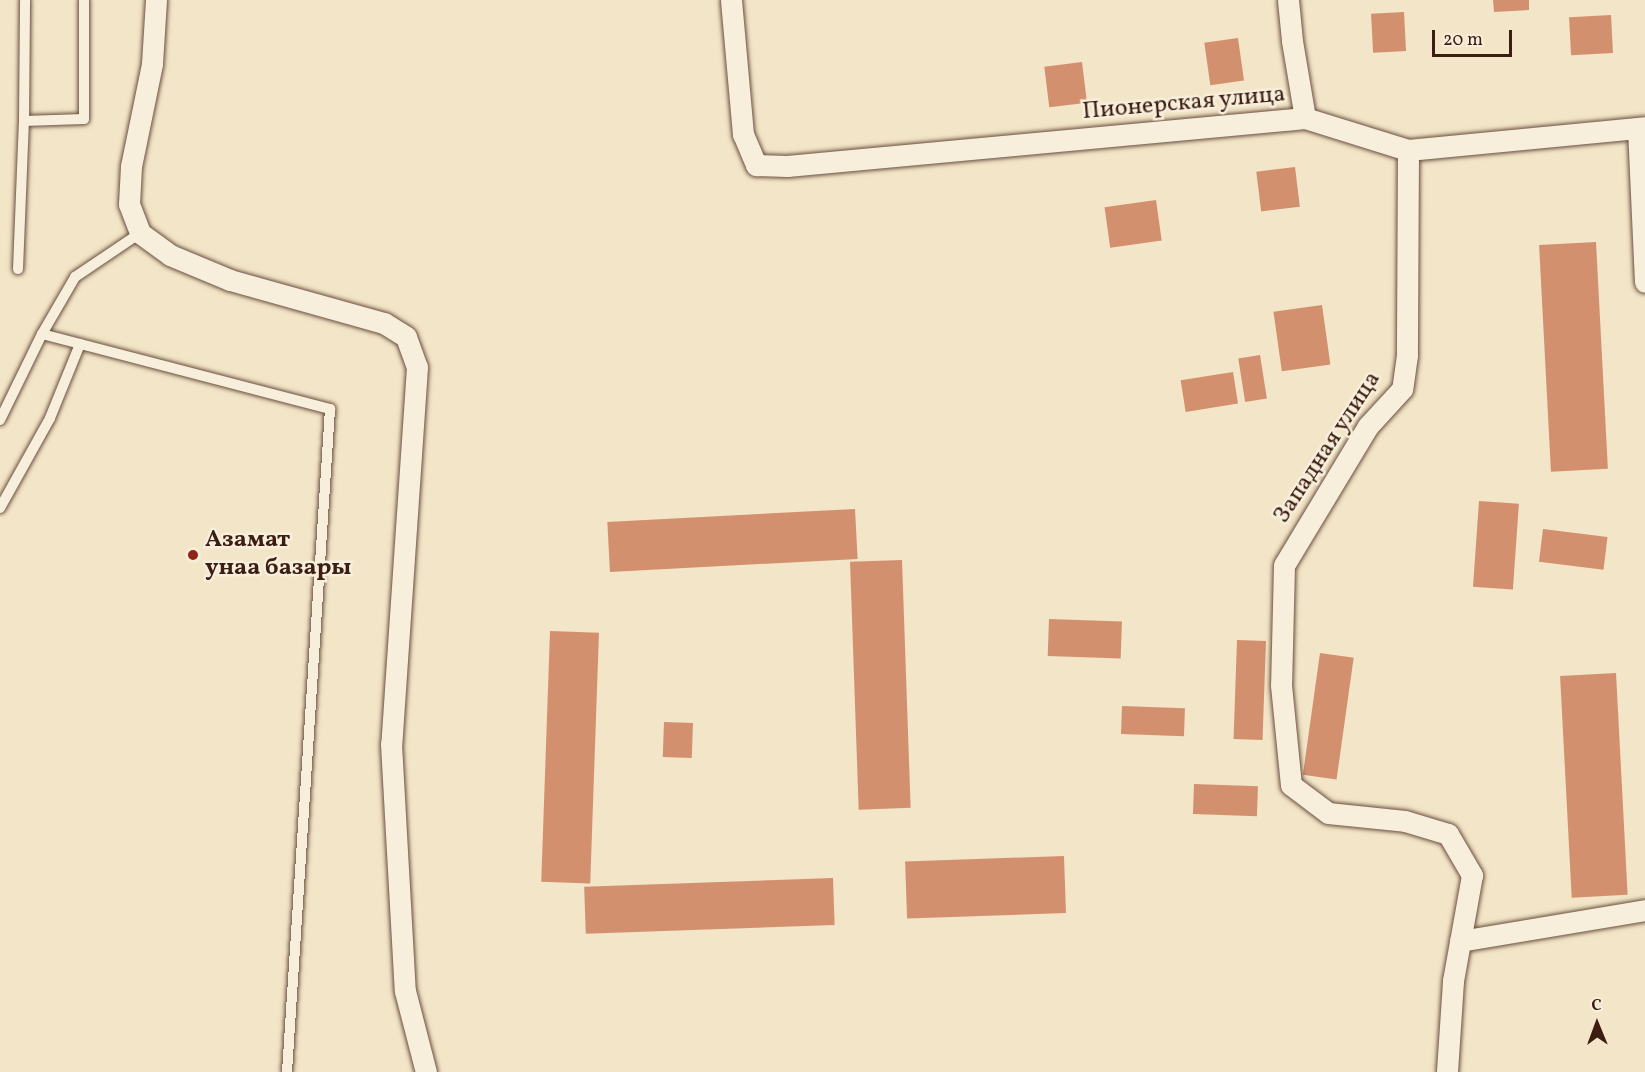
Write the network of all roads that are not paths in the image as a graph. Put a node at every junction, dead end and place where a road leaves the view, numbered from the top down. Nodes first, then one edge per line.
1 (25, 0) edge
2 (84, 0) edge
3 (156, 0) edge
4 (731, 0) edge
5 (1288, 0) edge
6 (1305, 118) junction
7 (24, 121) junction
8 (1642, 127) edge
9 (1408, 150) junction
10 (140, 232) junction
11 (18, 269) dead end
12 (1645, 282) edge
13 (42, 333) junction
14 (80, 344) junction
15 (0, 420) edge
16 (0, 508) edge
17 (1645, 910) edge
18 (1460, 940) junction
19 (287, 1072) edge
20 (426, 1072) edge
21 (1446, 1072) edge

1 - 7 lane
2 - 7 lane
3 - 10 street
4 - 6 street, Пионерская улица
5 - 6 street
6 - 9 street, Пионерская улица
7 - 11 lane
8 - 9 street, Пионерская улица
8 - 12 street
9 - 18 street, Западная улица
10 - 13 lane
10 - 20 street
13 - 14 lane
13 - 15 lane
14 - 16 lane
14 - 19 lane
17 - 18 street
18 - 21 street, Западная улица

